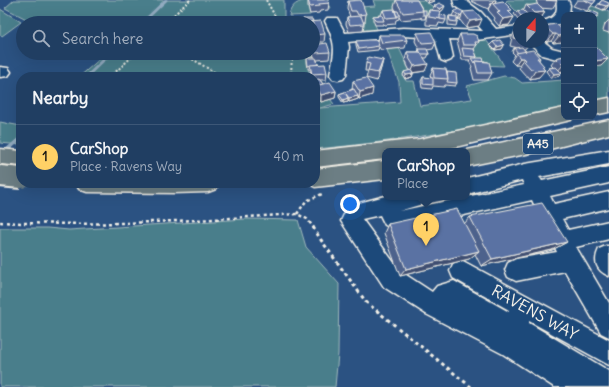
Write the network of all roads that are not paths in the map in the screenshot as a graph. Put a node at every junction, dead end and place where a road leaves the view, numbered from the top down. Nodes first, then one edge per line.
1 (562, 0) edge
2 (459, 2) edge
3 (444, 4) edge
4 (332, 21) dead end
5 (549, 23) edge
6 (513, 31) edge
7 (441, 34) junction
8 (493, 34) junction
9 (340, 38) junction
10 (539, 51) edge
11 (561, 56) edge
12 (446, 57) dead end
13 (338, 75) dead end
14 (609, 105) edge
15 (597, 107) edge
16 (561, 116) edge
17 (609, 127) edge
18 (411, 148) edge
19 (382, 151) edge
20 (609, 156) edge
21 (0, 157) edge
22 (470, 157) edge
23 (320, 158) edge
24 (16, 159) edge
25 (382, 171) edge
26 (525, 172) junction
27 (609, 175) edge
28 (0, 176) edge
29 (16, 178) edge
30 (320, 185) edge
31 (470, 185) edge
32 (537, 190) junction
33 (407, 200) edge
34 (609, 200) edge
35 (386, 205) junction
36 (548, 214) junction
37 (609, 230) edge
38 (566, 250) junction
39 (609, 256) edge
40 (609, 266) edge
41 (516, 270) dead end
42 (461, 271) dead end
43 (522, 305) junction
44 (609, 325) edge
45 (514, 338) junction
46 (609, 353) edge
47 (609, 385) edge
48 (577, 387) edge

1 - 5 street
2 - 3 street
2 - 8 street
4 - 9 street
6 - 8 street
7 - 8 street
7 - 9 street
7 - 12 street
9 - 13 street
10 - 11 street
14 - 15 highway
16 - 18 highway, A45
17 - 22 highway, A45
19 - 23 highway, A45
20 - 26 street
21 - 24 highway
25 - 30 highway
26 - 31 street
26 - 32 street
27 - 32 street
28 - 29 highway, bridge
32 - 35 street
32 - 36 street
33 - 35 street
34 - 36 street
35 - 45 street
36 - 38 street
37 - 38 street
38 - 41 street
38 - 44 street
39 - 40 street
42 - 43 street, RAVENS WAY
43 - 45 street
43 - 46 street, RAVENS WAY
45 - 47 street
45 - 48 street

